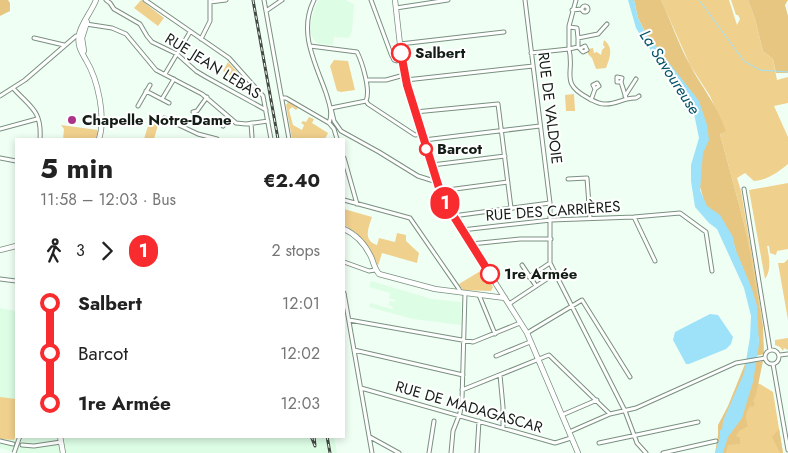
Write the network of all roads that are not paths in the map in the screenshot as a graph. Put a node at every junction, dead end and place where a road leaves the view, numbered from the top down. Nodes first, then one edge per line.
1 (96, 0) edge
2 (106, 0) edge
3 (145, 0) edge
4 (226, 0) edge
5 (264, 0) edge
6 (282, 0) edge
7 (314, 0) edge
8 (371, 0) edge
9 (395, 0) edge
10 (448, 0) edge
11 (525, 0) edge
12 (576, 0) edge
13 (210, 1) edge
14 (396, 8) junction
15 (582, 8) dead end
16 (572, 10) junction
17 (266, 11) junction
18 (85, 23) junction
19 (607, 24) dead end
20 (570, 28) junction
21 (190, 32) junction
22 (504, 32) dead end
23 (80, 36) junction
24 (34, 38) dead end
25 (578, 38) junction
26 (201, 39) junction
27 (399, 44) junction
28 (65, 45) junction
29 (310, 46) junction
30 (570, 49) junction
31 (531, 53) junction
32 (177, 54) junction
33 (401, 62) junction
34 (533, 66) junction
35 (165, 74) junction
36 (405, 77) junction
37 (174, 78) junction
38 (366, 80) junction
39 (636, 80) dead end
40 (621, 82) dead end
41 (150, 86) dead end
42 (13, 88) junction
43 (596, 89) dead end
44 (146, 91) junction
45 (0, 96) edge
46 (639, 96) dead end
47 (207, 97) junction
48 (625, 97) junction
49 (282, 98) junction
50 (162, 99) junction
51 (366, 100) junction
52 (591, 100) junction
53 (169, 103) dead end
54 (138, 106) dead end
55 (331, 108) junction
56 (266, 110) junction
57 (193, 112) dead end
58 (414, 112) junction
59 (164, 118) dead end
60 (230, 118) junction
61 (37, 119) junction
62 (268, 121) junction
63 (334, 122) junction
64 (251, 123) junction
65 (329, 124) junction
66 (223, 126) dead end
67 (540, 126) junction
68 (0, 128) edge
69 (502, 130) junction
70 (335, 131) junction
71 (341, 131) junction
72 (422, 134) junction
73 (207, 137) edge
74 (40, 138) edge
75 (100, 138) edge
76 (252, 138) dead end
77 (271, 138) edge
78 (289, 138) edge
79 (338, 138) edge
80 (338, 138) edge
81 (424, 140) junction
82 (505, 156) junction
83 (0, 158) edge
84 (15, 161) edge
85 (345, 162) edge
86 (431, 165) junction
87 (568, 179) dead end
88 (437, 182) junction
89 (508, 182) junction
90 (744, 189) dead end
91 (440, 191) junction
92 (345, 200) edge
93 (550, 203) junction
94 (357, 204) junction
95 (511, 208) junction
96 (453, 216) junction
97 (634, 217) junction
98 (590, 218) junction
99 (552, 220) junction
100 (345, 229) edge
101 (462, 230) junction
102 (551, 239) junction
103 (470, 244) junction
104 (15, 246) edge
105 (0, 250) edge
106 (655, 261) dead end
107 (345, 262) edge
108 (550, 263) junction
109 (522, 265) dead end
110 (375, 270) junction
111 (712, 271) dead end
112 (556, 273) junction
113 (529, 277) junction
114 (0, 279) edge
115 (15, 281) edge
116 (536, 286) junction
117 (462, 293) junction
118 (479, 295) junction
119 (345, 298) edge
120 (505, 298) junction
121 (509, 304) junction
122 (573, 305) junction
123 (349, 320) junction
124 (520, 323) junction
125 (527, 333) junction
126 (495, 334) junction
127 (464, 340) junction
128 (530, 342) junction
129 (354, 350) junction
130 (770, 350) junction
131 (788, 354) edge
132 (780, 355) junction
133 (496, 356) dead end
134 (764, 358) junction
135 (538, 360) junction
136 (773, 364) junction
137 (463, 375) junction
138 (500, 375) junction
139 (630, 377) dead end
140 (361, 388) junction
141 (462, 390) junction
142 (597, 400) junction
143 (625, 411) junction
144 (610, 414) junction
145 (561, 415) junction
146 (459, 416) junction
147 (434, 421) dead end
148 (479, 421) junction
149 (698, 422) dead end
150 (503, 428) junction
151 (569, 432) junction
152 (634, 436) junction
153 (370, 437) junction
154 (19, 438) edge
155 (571, 438) junction
156 (61, 439) edge
157 (0, 441) edge
158 (716, 441) dead end
159 (13, 444) dead end
160 (599, 444) dead end
161 (22, 445) dead end
162 (788, 447) edge
163 (14, 453) edge
164 (63, 453) edge
165 (372, 453) edge
166 (399, 453) edge
167 (429, 453) edge
168 (451, 453) edge
169 (477, 453) edge
170 (578, 453) edge
171 (646, 453) edge
172 (663, 453) edge

1 - 18 main road
2 - 32 street, RUE JEAN LEBAS
3 - 21 street
4 - 13 street
5 - 17 street
6 - 17 street
7 - 29 street
8 - 33 street
9 - 14 main road
10 - 14 street
11 - 31 street, RUE DE VALDOIE
12 - 16 street
13 - 26 street
14 - 27 main road
15 - 16 street
16 - 20 street
17 - 49 street
18 - 23 main road
18 - 35 street
19 - 25 street
20 - 25 street
20 - 30 street
21 - 26 street
21 - 32 street
22 - 27 street
23 - 28 street
23 - 75 main road
24 - 28 street
25 - 30 street
26 - 56 street
27 - 33 main road
28 - 42 street
29 - 38 street
29 - 55 street
30 - 31 street
30 - 52 street
31 - 34 street, RUE DE VALDOIE
32 - 35 street
32 - 56 street, RUE JEAN LEBAS
33 - 36 main road
34 - 36 street
34 - 67 street, RUE DE VALDOIE
35 - 37 street
36 - 38 street
36 - 58 main road
37 - 47 street
37 - 50 street
38 - 51 street
39 - 48 street
40 - 48 street
41 - 44 street
42 - 45 street
42 - 61 street
43 - 52 street
44 - 50 street
44 - 54 street
46 - 48 street
47 - 57 street
47 - 60 street
48 - 52 street
49 - 65 street
49 - 78 street
50 - 53 street
51 - 55 street
51 - 72 street
55 - 63 street
55 - 65 street
56 - 62 street
58 - 69 street
58 - 72 main road
59 - 73 street
60 - 64 street
60 - 66 street
61 - 68 street
61 - 74 street
62 - 64 street
62 - 77 street
63 - 65 street
63 - 71 street
64 - 76 street
65 - 70 street
67 - 69 street
67 - 93 street, RUE DE VALDOIE
69 - 81 street
69 - 82 street
70 - 71 street
70 - 80 street
71 - 79 street
71 - 88 street
72 - 81 main road
81 - 86 main road
82 - 86 street
82 - 89 street
83 - 84 street
85 - 94 street
86 - 88 main road
87 - 98 street
88 - 91 main road
89 - 91 street
89 - 95 street
90 - 130 street
91 - 96 main road
92 - 94 street
93 - 95 street
93 - 99 street, RUE DE VALDOIE
94 - 117 street
95 - 96 street
96 - 101 main road
97 - 98 street, RUE DES CARRIÈRES
97 - 106 street
97 - 111 street, RUE DES CARRIÈRES
98 - 99 street, RUE DES CARRIÈRES
99 - 101 street, RUE DES CARRIÈRES
99 - 102 street, RUE DE VALDOIE
100 - 110 main road
101 - 103 main road
102 - 103 street
102 - 108 street, RUE DE VALDOIE
103 - 120 main road
104 - 105 main road
107 - 110 street
108 - 112 street
108 - 113 street
109 - 113 street
110 - 117 main road
112 - 116 street
112 - 122 street
113 - 116 street
114 - 115 street
116 - 121 street
117 - 118 main road
117 - 127 street
118 - 120 main road
118 - 126 street
119 - 123 street
120 - 121 main road
121 - 124 main road
122 - 125 street
122 - 139 street
122 - 143 street
123 - 127 street
123 - 129 street
124 - 125 main road
124 - 126 street
125 - 128 main road
126 - 127 street
127 - 137 street
128 - 133 street
128 - 135 main road
129 - 137 street
129 - 140 street
130 - 132 street
130 - 134 street
131 - 132 street
132 - 136 street
134 - 136 street
134 - 143 street
135 - 138 street
135 - 142 street
135 - 145 main road
136 - 162 street
137 - 141 street
138 - 141 street
138 - 150 street
140 - 146 street, RUE DE MADAGASCAR
140 - 153 street
141 - 146 street
142 - 144 street
142 - 145 street
143 - 144 street
143 - 152 street
144 - 151 street
145 - 151 main road
146 - 148 street, RUE DE MADAGASCAR
146 - 168 street
147 - 167 street
148 - 150 street, RUE DE MADAGASCAR
148 - 169 street
149 - 152 street
150 - 155 street, RUE DE MADAGASCAR
151 - 155 main road
152 - 160 street
152 - 171 street
153 - 165 street
153 - 166 street
154 - 163 street, bridge
155 - 170 main road
156 - 161 street
156 - 164 main road
157 - 159 street
158 - 172 street

